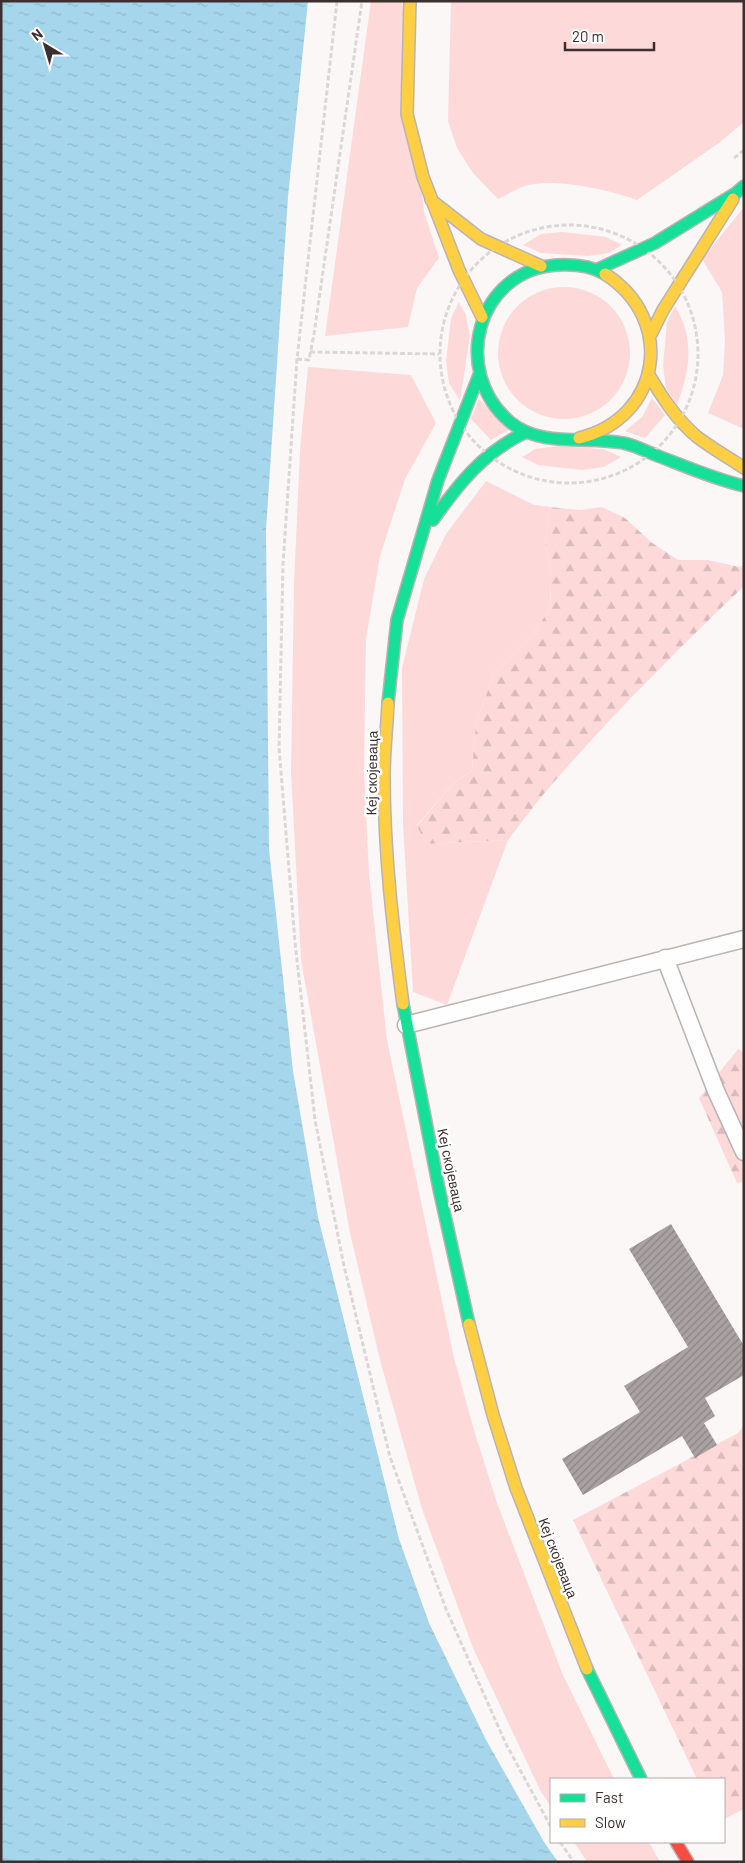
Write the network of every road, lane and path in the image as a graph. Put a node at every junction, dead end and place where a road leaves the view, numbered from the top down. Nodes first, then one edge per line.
1 (337, 1) edge
2 (362, 1) edge
3 (410, 1) edge
4 (740, 190) edge
5 (431, 200) junction
6 (497, 246) junction
7 (645, 249) junction
8 (541, 266) junction
9 (598, 269) junction
10 (463, 279) junction
11 (679, 285) junction
12 (482, 318) junction
13 (651, 334) junction
14 (310, 352) junction
15 (439, 354) junction
16 (297, 359) junction
17 (478, 375) junction
18 (649, 375) junction
19 (681, 422) junction
20 (460, 426) junction
21 (526, 432) junction
22 (580, 438) junction
23 (653, 454) junction
24 (486, 455) junction
25 (744, 468) edge
26 (744, 486) edge
27 (420, 540) junction
28 (744, 939) edge
29 (665, 958) junction
30 (406, 1025) junction
31 (744, 1152) edge
32 (641, 1778) edge
33 (550, 1825) edge
34 (561, 1843) edge
35 (677, 1843) edge
36 (574, 1862) edge
37 (688, 1862) edge

1 - 16 path
2 - 14 path
3 - 5 main road
4 - 7 main road
4 - 11 main road
5 - 6 main road
5 - 10 main road
6 - 7 path
6 - 8 main road
6 - 10 path
7 - 9 main road
7 - 11 path
8 - 9 main road
8 - 12 main road
9 - 13 main road
10 - 12 main road
10 - 15 path
11 - 13 main road
11 - 19 path
12 - 17 main road
13 - 18 main road
14 - 15 path
14 - 16 path
15 - 20 path
16 - 33 path
17 - 20 main road, Кеј скојеваца
17 - 21 main road
18 - 19 main road
18 - 22 main road
19 - 23 path
19 - 25 main road
20 - 24 path
20 - 27 main road, Кеј скојеваца
21 - 22 main road
21 - 24 main road, Кеј скојеваца
22 - 23 main road
23 - 24 path
23 - 26 main road
24 - 27 main road, Кеј скојеваца
27 - 30 main road, Кеј скојеваца
28 - 29 lane
29 - 30 lane
29 - 31 lane
30 - 32 main road, Кеј скојеваца
34 - 36 path
35 - 37 main road

